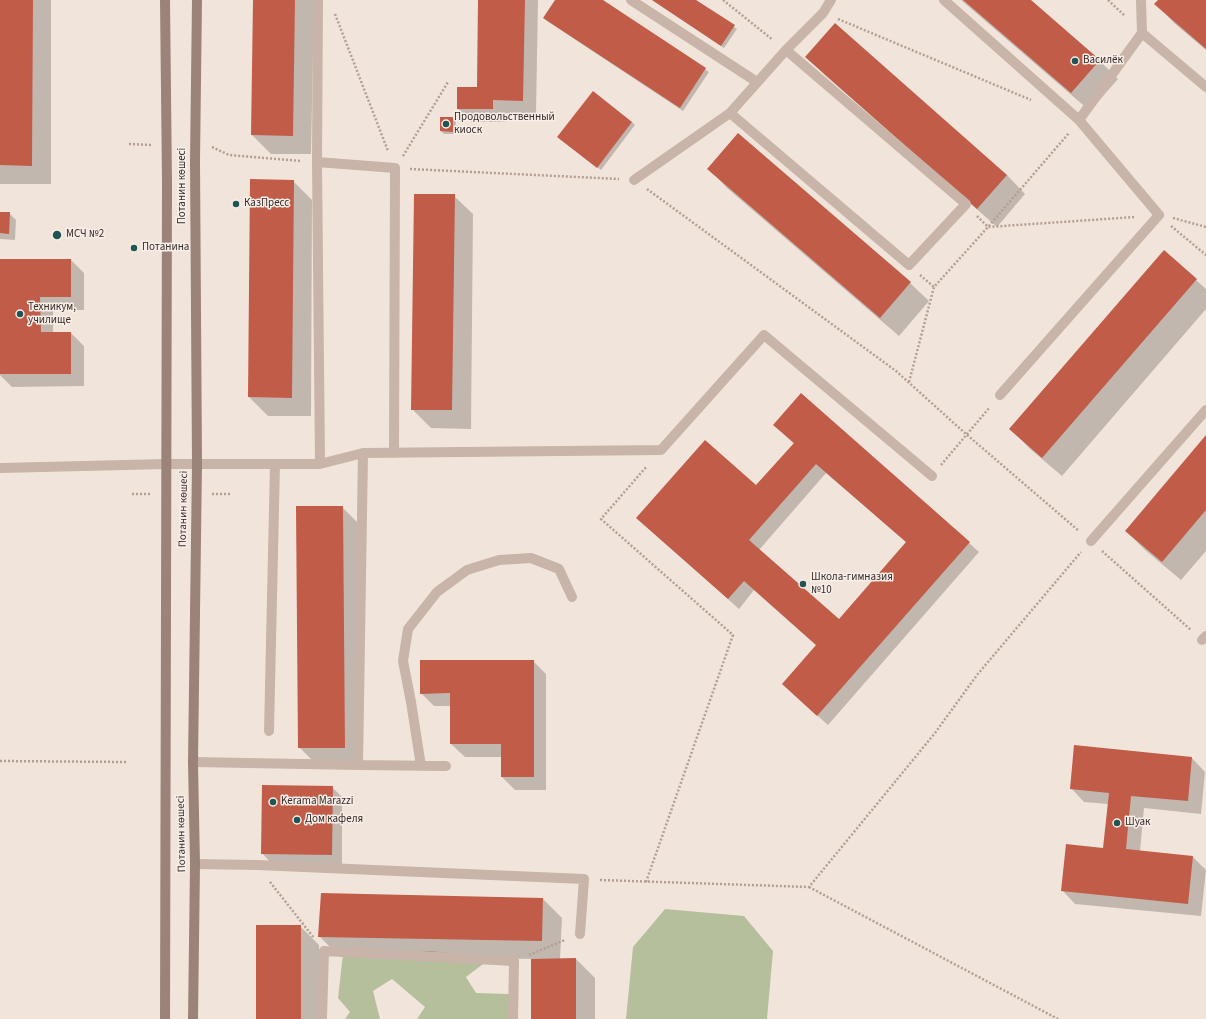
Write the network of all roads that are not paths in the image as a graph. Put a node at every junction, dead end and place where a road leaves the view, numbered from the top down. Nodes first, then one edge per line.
1 (165, 0) edge
2 (197, 0) edge
3 (318, 0) edge
4 (631, 0) edge
5 (831, 0) edge
6 (944, 0) edge
7 (1141, 0) edge
8 (1142, 33) junction
9 (786, 50) junction
10 (757, 82) junction
11 (1206, 87) edge
12 (730, 113) junction
13 (1079, 120) junction
14 (317, 162) junction
15 (634, 180) road end
16 (1000, 395) road end
17 (1206, 410) edge
18 (363, 453) junction
19 (394, 453) junction
20 (166, 464) junction
21 (197, 464) junction
22 (275, 464) junction
23 (320, 464) junction
24 (0, 468) edge
25 (932, 476) road end
26 (1091, 541) road end
27 (572, 597) dead end
28 (268, 731) dead end
29 (193, 762) junction
30 (358, 765) junction
31 (421, 766) junction
32 (446, 766) dead end
33 (195, 864) junction
34 (580, 934) road end
35 (165, 1019) edge
36 (193, 1019) edge
37 (322, 1019) edge
38 (513, 1019) edge

1 - 20 main road, Потанин көшесі
2 - 21 main road, Потанин көшесі
3 - 14 lane
4 - 10 lane
5 - 9 lane
6 - 13 lane
7 - 8 lane
8 - 11 lane
8 - 13 lane
9 - 10 lane
9 - 12 lane
10 - 12 lane
12 - 15 lane
13 - 16 lane
14 - 19 lane
14 - 23 lane
17 - 26 lane
18 - 19 lane
18 - 23 lane
18 - 30 lane
19 - 25 lane
20 - 21 lane
20 - 24 lane
20 - 35 main road, Потанин көшесі
21 - 22 lane
21 - 29 main road, Потанин көшесі
22 - 23 lane
22 - 28 lane
27 - 31 lane
29 - 30 lane
29 - 33 main road, Потанин көшесі
30 - 31 lane
31 - 32 lane
33 - 34 lane
33 - 36 main road, Потанин көшесі
37 - 38 lane

